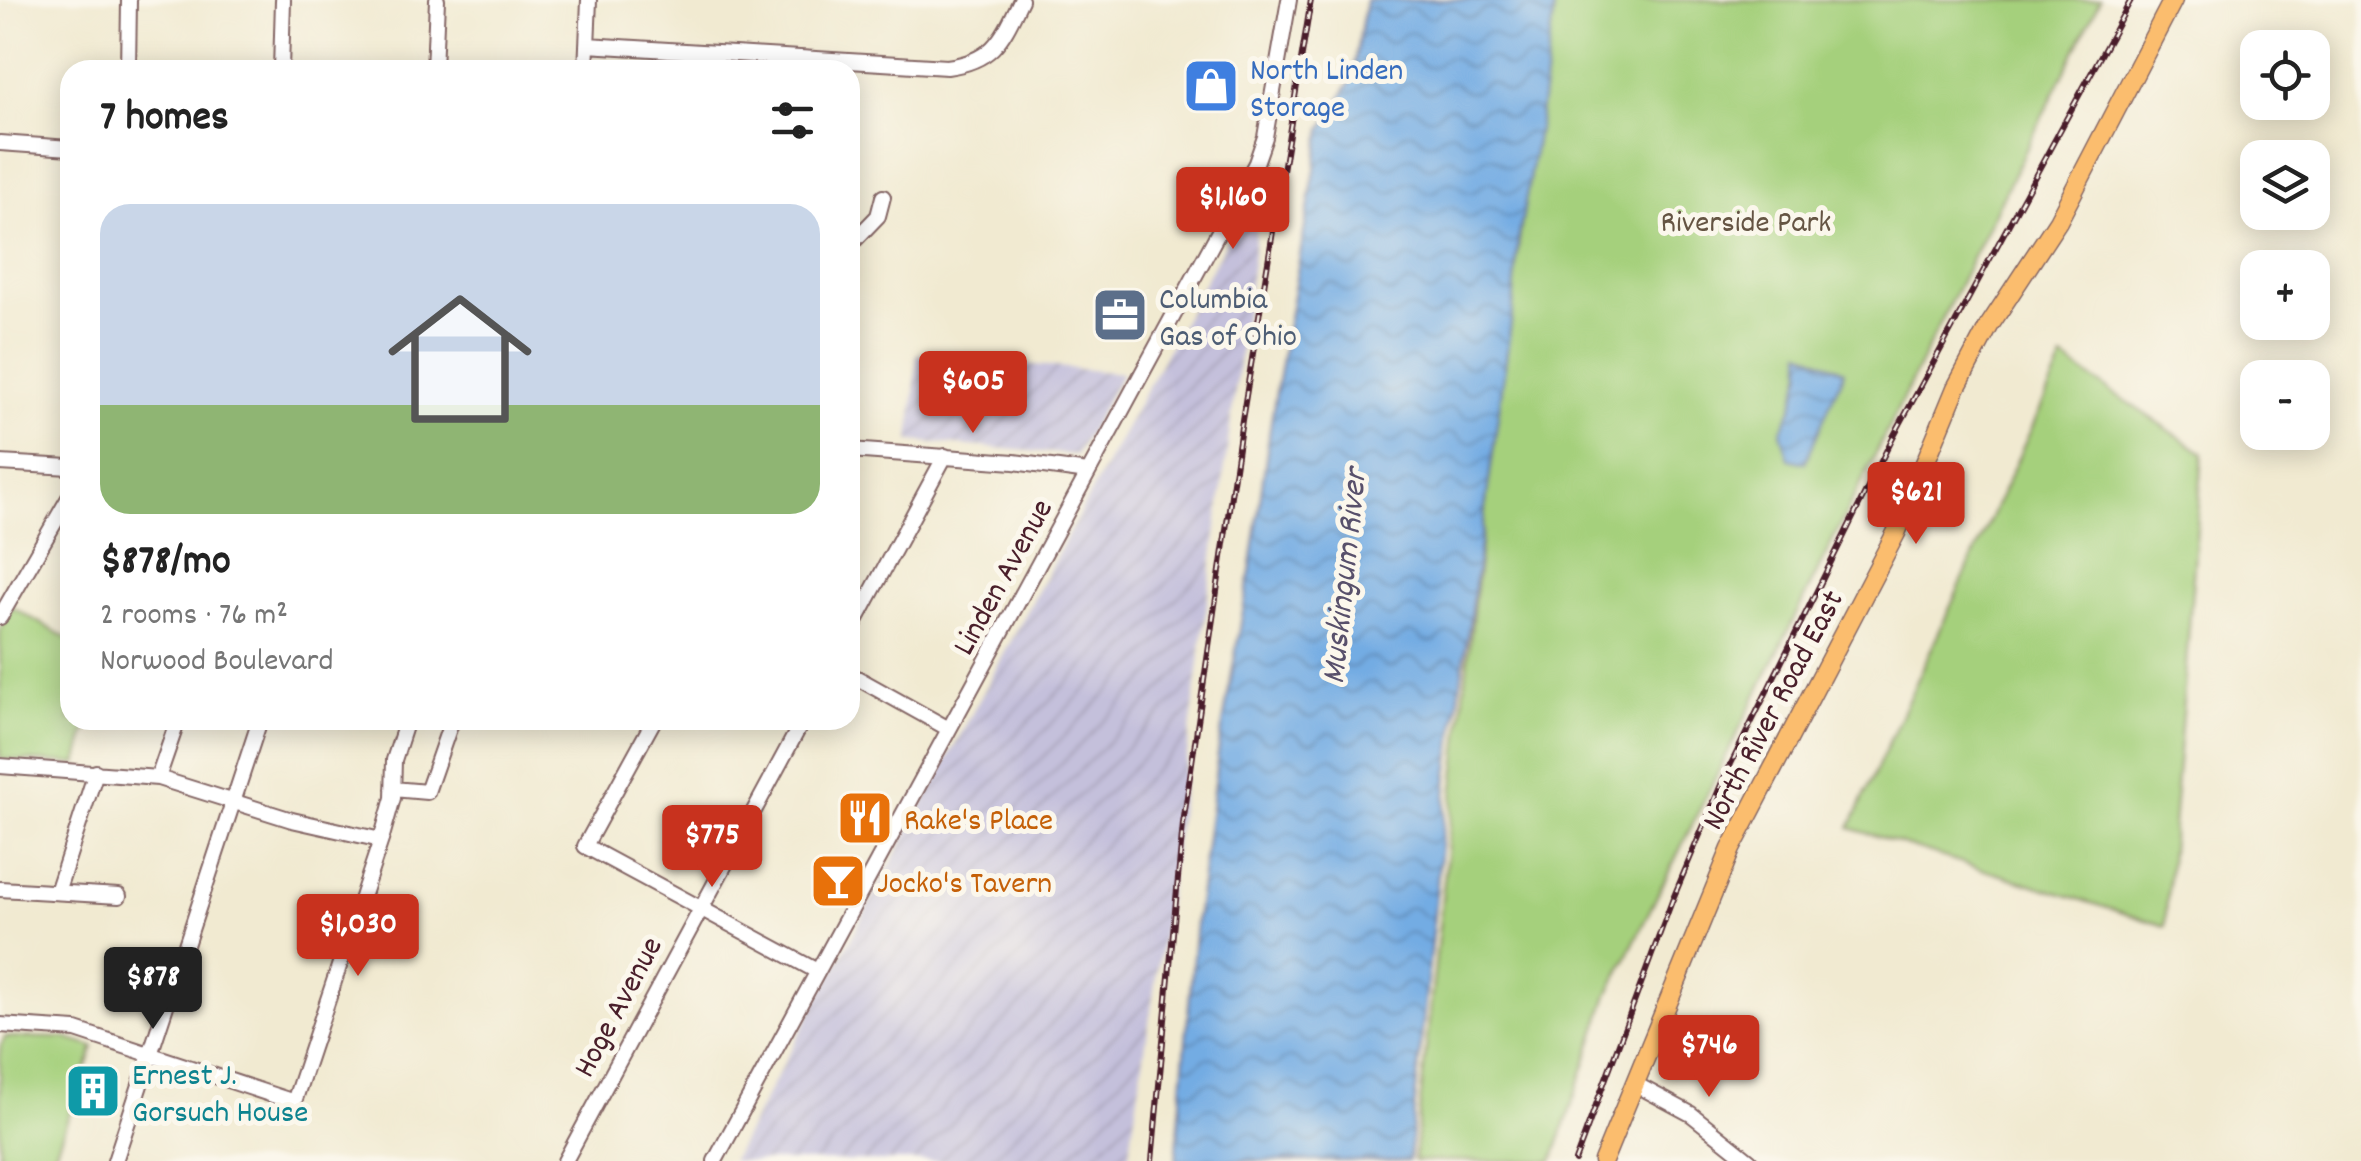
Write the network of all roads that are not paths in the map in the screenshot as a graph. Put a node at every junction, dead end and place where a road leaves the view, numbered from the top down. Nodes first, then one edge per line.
1 (129, 0) edge
2 (282, 0) edge
3 (437, 0) edge
4 (589, 0) edge
5 (1020, 0) edge
6 (1289, 0) edge
7 (2172, 0) edge
8 (588, 45) junction
9 (128, 60) edge
10 (280, 60) edge
11 (434, 60) edge
12 (587, 60) edge
13 (848, 60) edge
14 (860, 61) edge
15 (0, 143) edge
16 (60, 147) edge
17 (883, 197) dead end
18 (860, 235) edge
19 (860, 451) edge
20 (945, 456) junction
21 (0, 462) edge
22 (60, 465) edge
23 (1088, 472) junction
24 (60, 513) edge
25 (860, 613) edge
26 (0, 618) edge
27 (860, 680) edge
28 (949, 729) junction
29 (175, 730) edge
30 (257, 730) edge
31 (404, 730) edge
32 (449, 730) edge
33 (649, 730) edge
34 (797, 730) edge
35 (0, 766) edge
36 (96, 772) junction
37 (158, 778) junction
38 (393, 789) junction
39 (233, 803) junction
40 (382, 840) junction
41 (0, 889) edge
42 (57, 892) junction
43 (119, 896) dead end
44 (700, 909) junction
45 (817, 972) junction
46 (0, 1025) edge
47 (150, 1054) junction
48 (1636, 1084) junction
49 (115, 1161) edge
50 (566, 1161) edge
51 (715, 1161) edge
52 (1604, 1161) edge
53 (1750, 1161) edge

1 - 9 street
2 - 10 street
3 - 11 street
4 - 8 street
5 - 14 street
6 - 23 street, Linden Avenue
7 - 48 main road, North River Road East
8 - 12 street
8 - 13 street
15 - 16 street
17 - 18 street
19 - 20 street
20 - 23 street
20 - 25 street
21 - 22 street
23 - 28 street, Linden Avenue
24 - 26 street
27 - 28 street
28 - 45 street, Linden Avenue
29 - 37 street
30 - 39 street
31 - 38 street
32 - 38 street
33 - 44 street
34 - 44 street, Hoge Avenue
35 - 36 street
36 - 37 street
36 - 42 street
37 - 39 street
38 - 40 street
39 - 40 street
39 - 47 street
40 - 47 street
41 - 42 street
42 - 43 street
44 - 45 street
44 - 50 street, Hoge Avenue
45 - 51 street, Linden Avenue
46 - 47 street
47 - 49 street
48 - 52 main road, North River Road East
48 - 53 street

